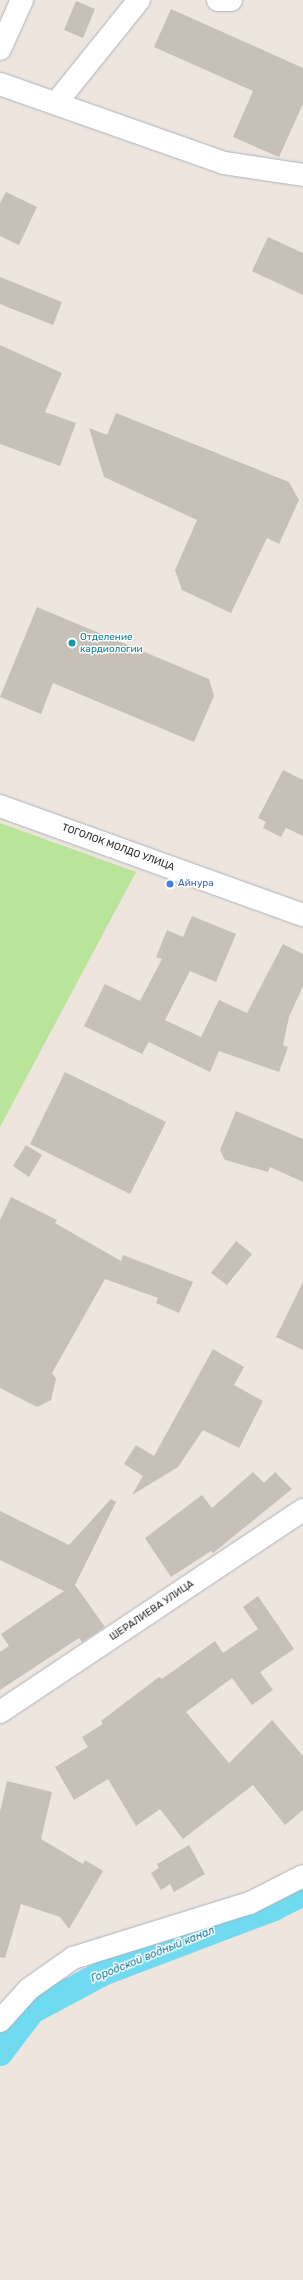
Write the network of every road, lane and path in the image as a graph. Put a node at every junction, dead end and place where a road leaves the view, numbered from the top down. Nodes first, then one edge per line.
1 (22, 0) edge
2 (139, 0) edge
3 (218, 0) edge
4 (231, 0) edge
5 (0, 49) edge
6 (0, 84) edge
7 (56, 103) junction
8 (303, 174) edge
9 (0, 806) edge
10 (303, 915) edge
11 (303, 1510) edge
12 (0, 1712) edge
13 (303, 1876) edge
14 (0, 2021) edge

1 - 5 street
2 - 7 street
3 - 4 street
6 - 7 street
7 - 8 street
9 - 10 street, ТОГОЛОК МОЛДО УЛИЦА
11 - 12 street, ШЕРАЛИЕВА УЛИЦА
13 - 14 street

